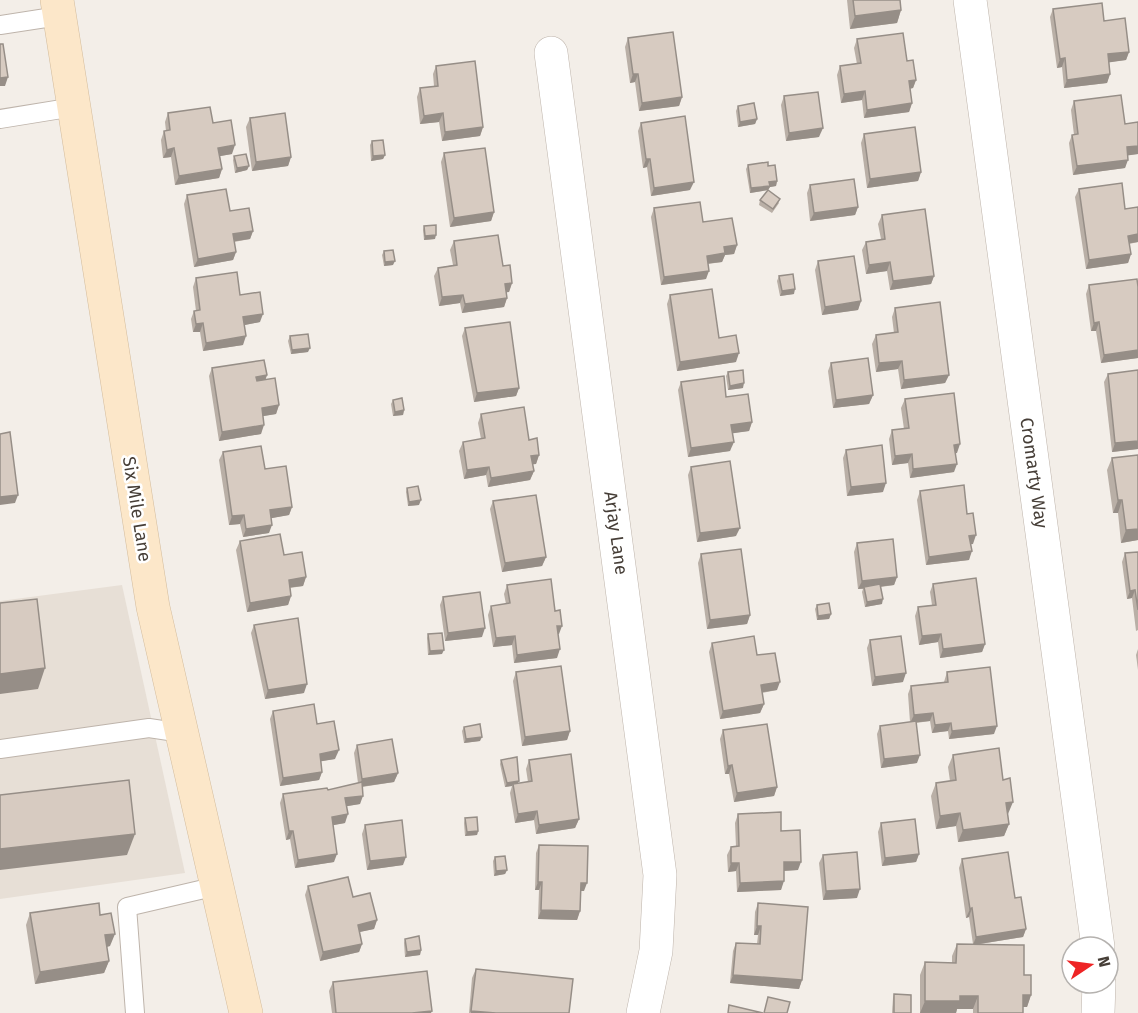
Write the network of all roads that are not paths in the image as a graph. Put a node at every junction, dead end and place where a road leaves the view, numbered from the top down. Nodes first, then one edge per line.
1 (970, 0) edge
2 (58, 8) edge
3 (0, 25) edge
4 (551, 53) dead end
5 (74, 107) junction
6 (0, 119) edge
7 (182, 733) junction
8 (0, 749) edge
9 (217, 886) junction
10 (1096, 935) edge
11 (1099, 995) edge
12 (135, 1013) edge
13 (246, 1013) edge
14 (643, 1013) edge
15 (1098, 1013) edge

1 - 10 street, Cromarty Way
2 - 3 lane
2 - 5 street, Six Mile Lane
4 - 14 street, Arjay Lane
5 - 6 lane
5 - 7 street, Six Mile Lane
7 - 8 lane
7 - 9 street, Six Mile Lane
9 - 12 lane
9 - 13 street, Six Mile Lane
11 - 15 street

